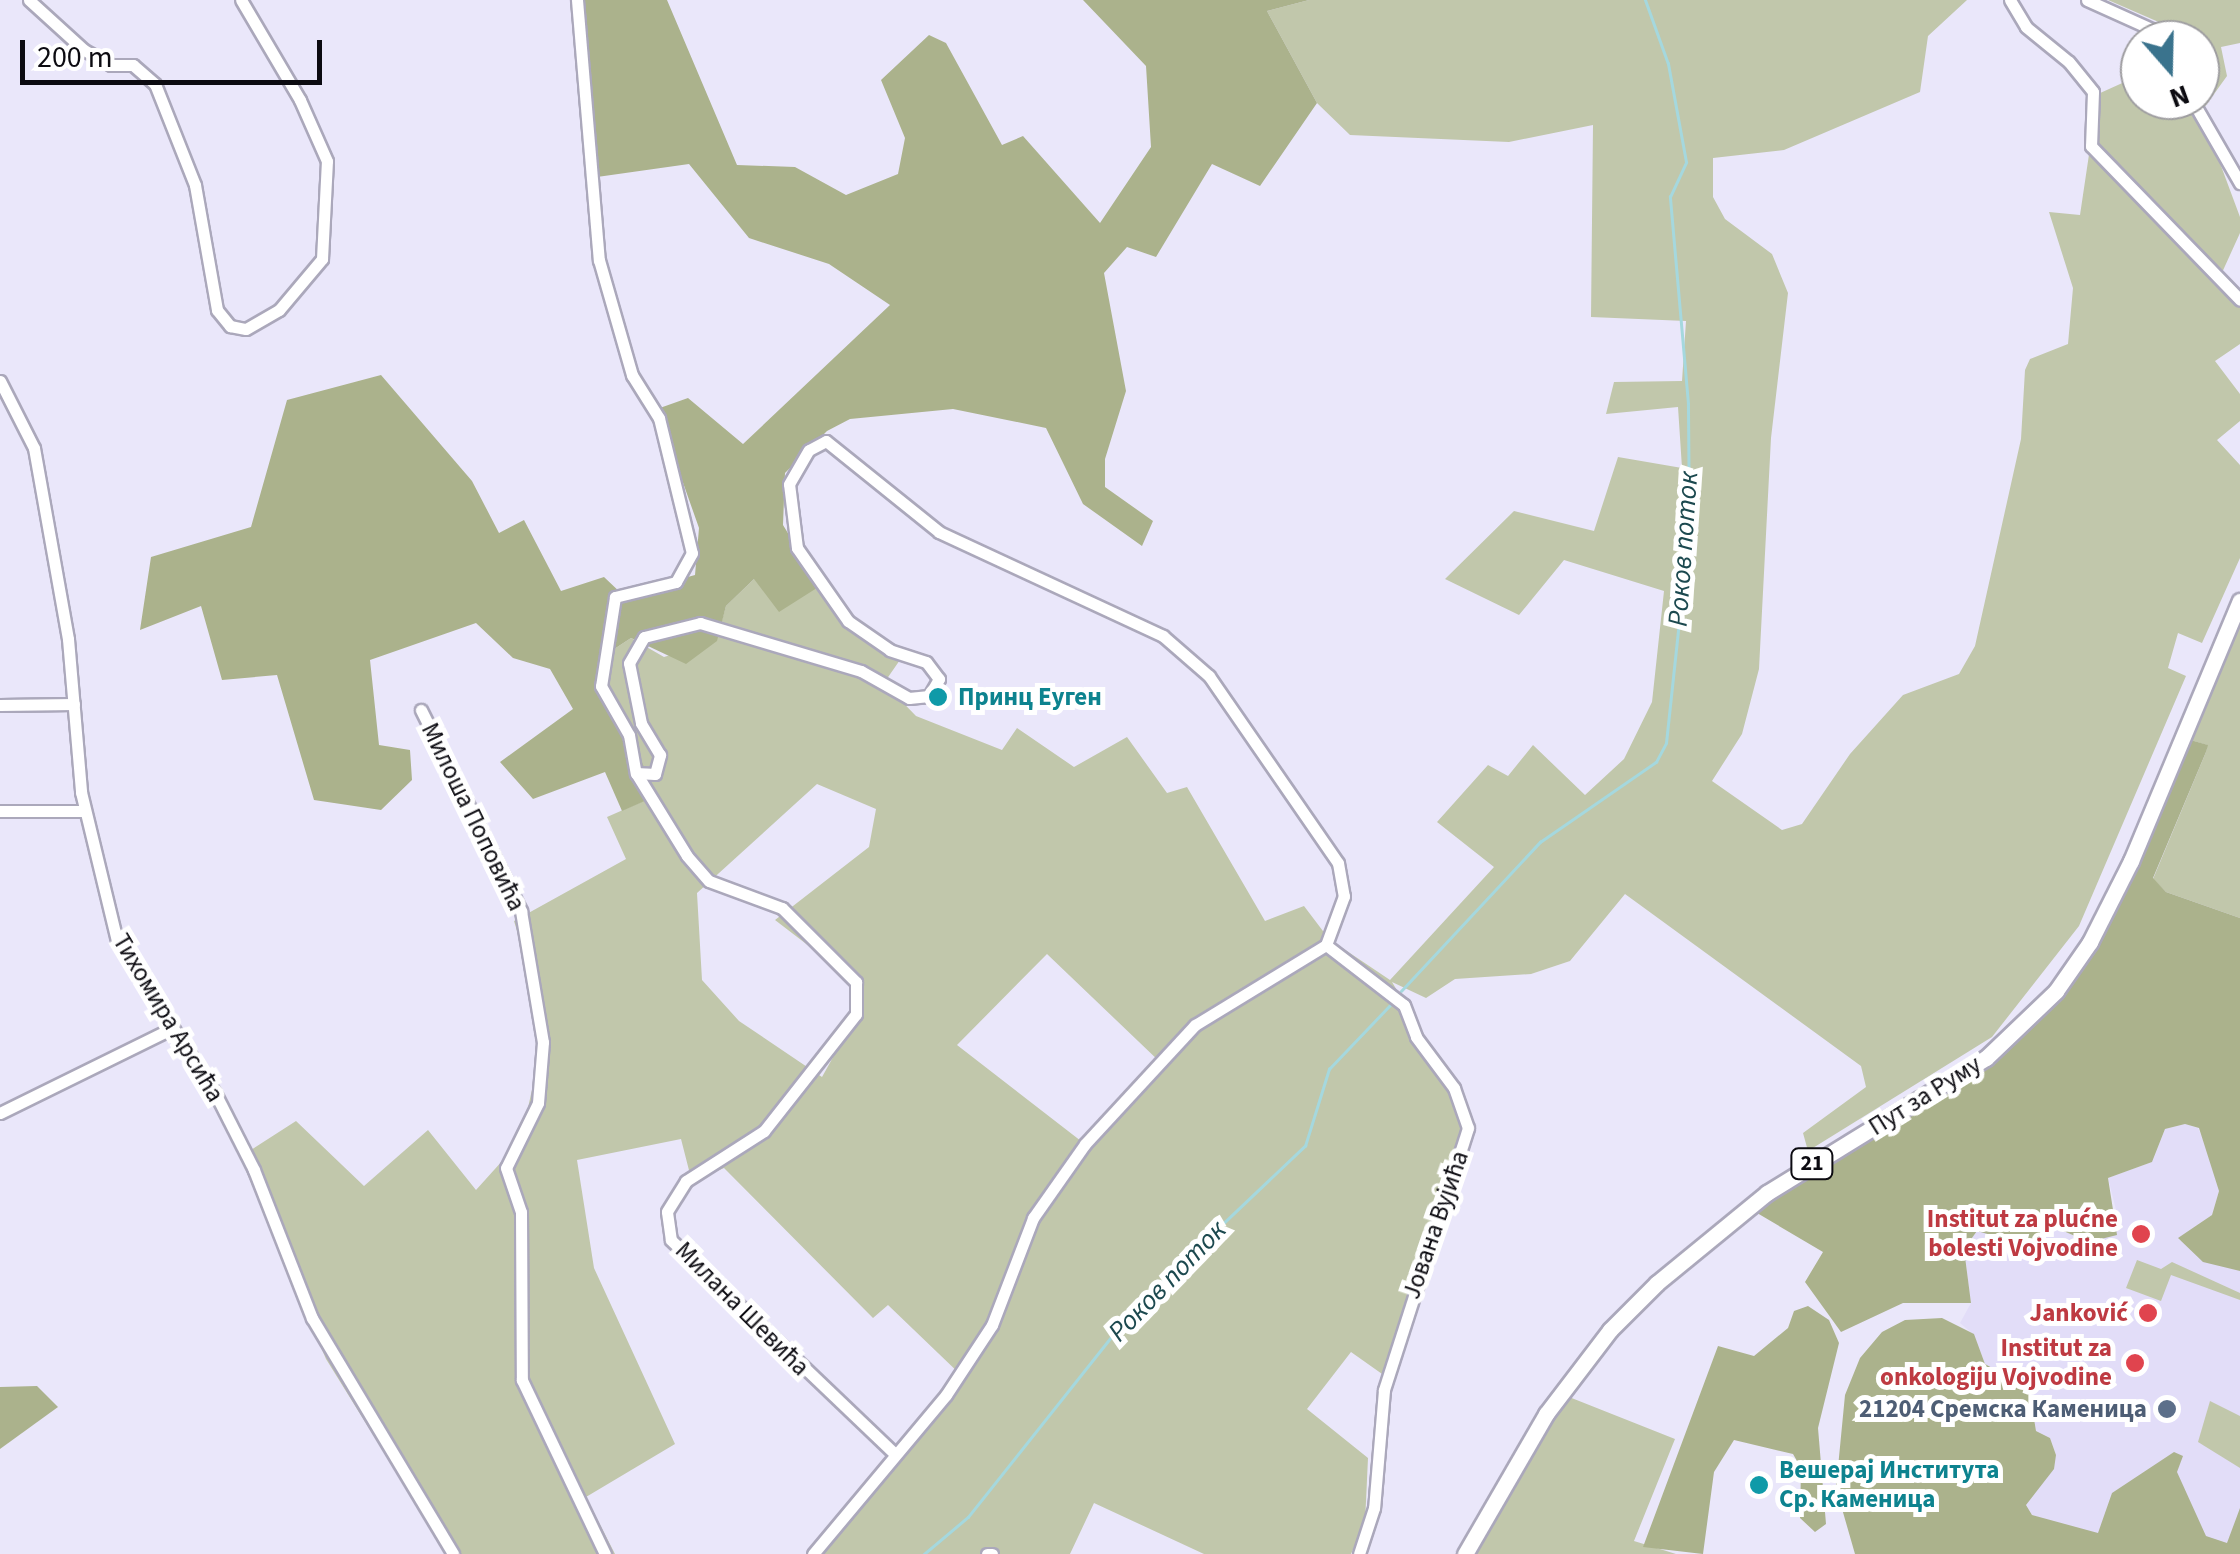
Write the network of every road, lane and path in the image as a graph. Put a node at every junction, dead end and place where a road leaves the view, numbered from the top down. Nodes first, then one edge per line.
1 (29, 0) edge
2 (241, 0) edge
3 (577, 0) edge
4 (2010, 0) edge
5 (2087, 0) edge
6 (2132, 20) edge
7 (2204, 120) edge
8 (2240, 183) edge
9 (2240, 300) edge
10 (0, 381) edge
11 (2240, 601) edge
12 (74, 704) junction
13 (0, 705) edge
14 (421, 710) dead end
15 (636, 773) junction
16 (0, 811) edge
17 (84, 811) junction
18 (1326, 946) junction
19 (173, 1028) junction
20 (0, 1113) edge
21 (895, 1454) junction
22 (452, 1554) edge
23 (605, 1554) edge
24 (813, 1554) edge
25 (1359, 1554) edge
26 (1465, 1554) edge

1 - 2 street
3 - 15 street, Милана Шевића
4 - 9 street
5 - 6 street
7 - 8 street
10 - 12 street, Тихомира Арсића
11 - 26 main road, Пут за Руму / 21
12 - 13 street
12 - 17 street, Тихомира Арсића
14 - 23 street, Милоша Поповића
15 - 18 street
15 - 21 street, Милана Шевића
16 - 17 street
17 - 19 street, Тихомира Арсића
18 - 21 street
18 - 25 street, Јована Вујића
19 - 20 street
19 - 22 street, Тихомира Арсића
21 - 24 street

